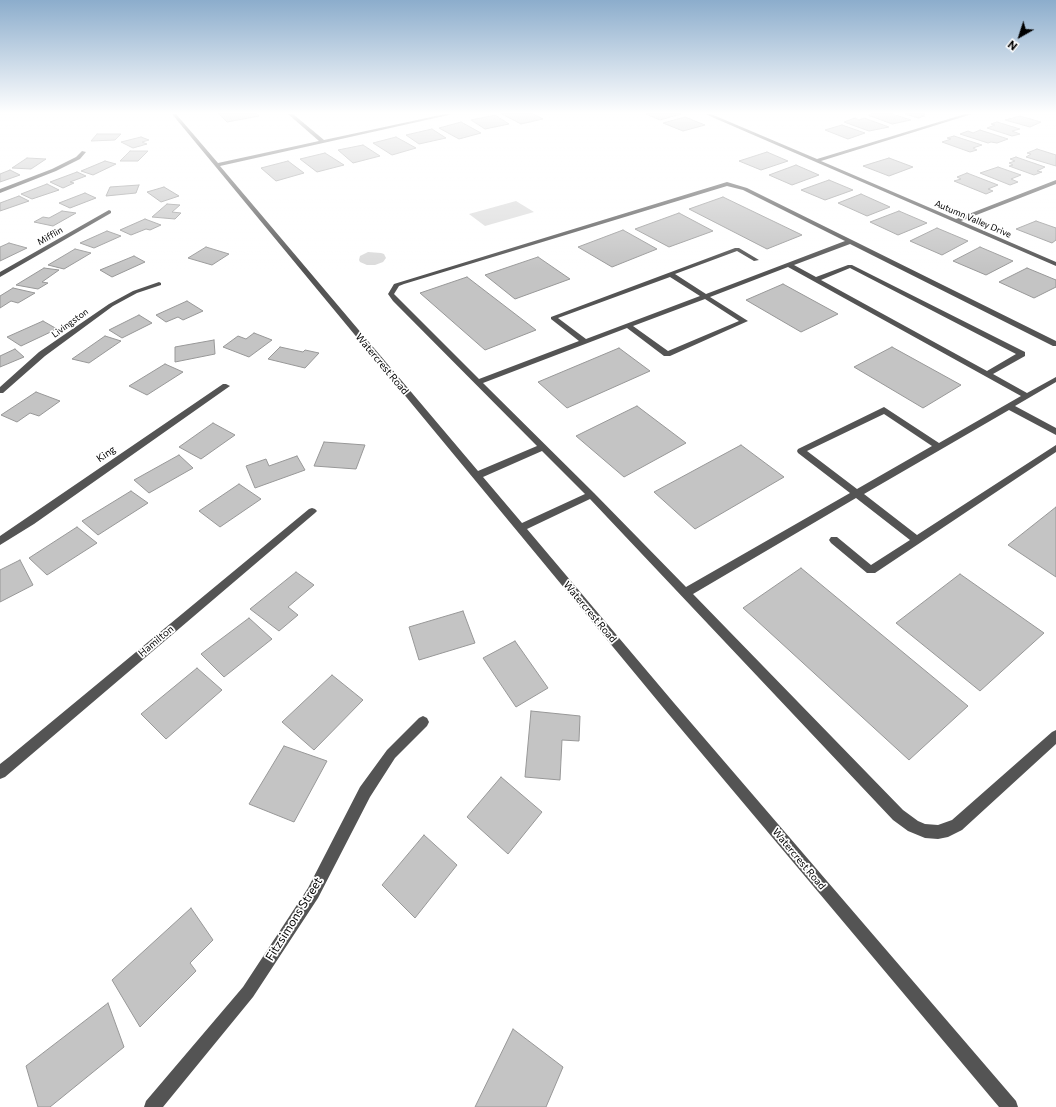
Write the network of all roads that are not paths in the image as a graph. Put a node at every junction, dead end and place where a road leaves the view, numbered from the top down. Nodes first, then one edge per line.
1 (216, 165) edge
2 (63, 166) edge
3 (827, 166) edge
4 (1056, 182) edge
5 (0, 191) edge
6 (109, 212) dead end
7 (956, 221) junction
8 (851, 241) junction
9 (756, 260) dead end
10 (1056, 264) edge
11 (789, 265) junction
12 (670, 274) junction
13 (0, 275) edge
14 (816, 280) junction
15 (160, 284) dead end
16 (705, 297) junction
17 (628, 326) junction
18 (584, 342) junction
19 (1056, 344) edge
20 (988, 374) junction
21 (1056, 379) edge
22 (479, 382) junction
23 (226, 386) dead end
24 (0, 390) edge
25 (1027, 396) junction
26 (1009, 406) junction
27 (1056, 432) edge
28 (938, 446) junction
29 (543, 447) junction
30 (1056, 448) edge
31 (476, 476) junction
32 (857, 494) junction
33 (591, 495) junction
34 (312, 511) dead end
35 (520, 528) junction
36 (0, 540) edge
37 (834, 540) dead end
38 (917, 540) junction
39 (685, 593) junction
40 (423, 722) dead end
41 (1056, 736) edge
42 (0, 773) edge
43 (152, 1107) edge
44 (1010, 1107) edge

1 - 31 street, Watercrest Road
2 - 5 street
3 - 7 street, Autumn Valley Drive
4 - 7 street
6 - 13 street, Mifflin
7 - 10 street, Autumn Valley Drive
8 - 11 street
8 - 19 street
8 - 22 street
9 - 12 street
11 - 14 street
11 - 16 street
12 - 16 street
12 - 18 street
14 - 20 street
14 - 20 street
15 - 24 street, Livingston
16 - 17 street
16 - 17 street
17 - 18 street
18 - 22 street
20 - 25 street
21 - 25 street
22 - 29 street
23 - 36 street, King
25 - 26 street
26 - 27 street
26 - 28 street
28 - 32 street
28 - 32 street
29 - 31 street
29 - 33 street
30 - 38 street
31 - 35 street, Watercrest Road
32 - 38 street
32 - 39 street
33 - 35 street
33 - 39 street
34 - 42 street, Hamilton
35 - 44 street, Watercrest Road
37 - 38 street
39 - 41 street
40 - 43 street, Fitzsimons Street

